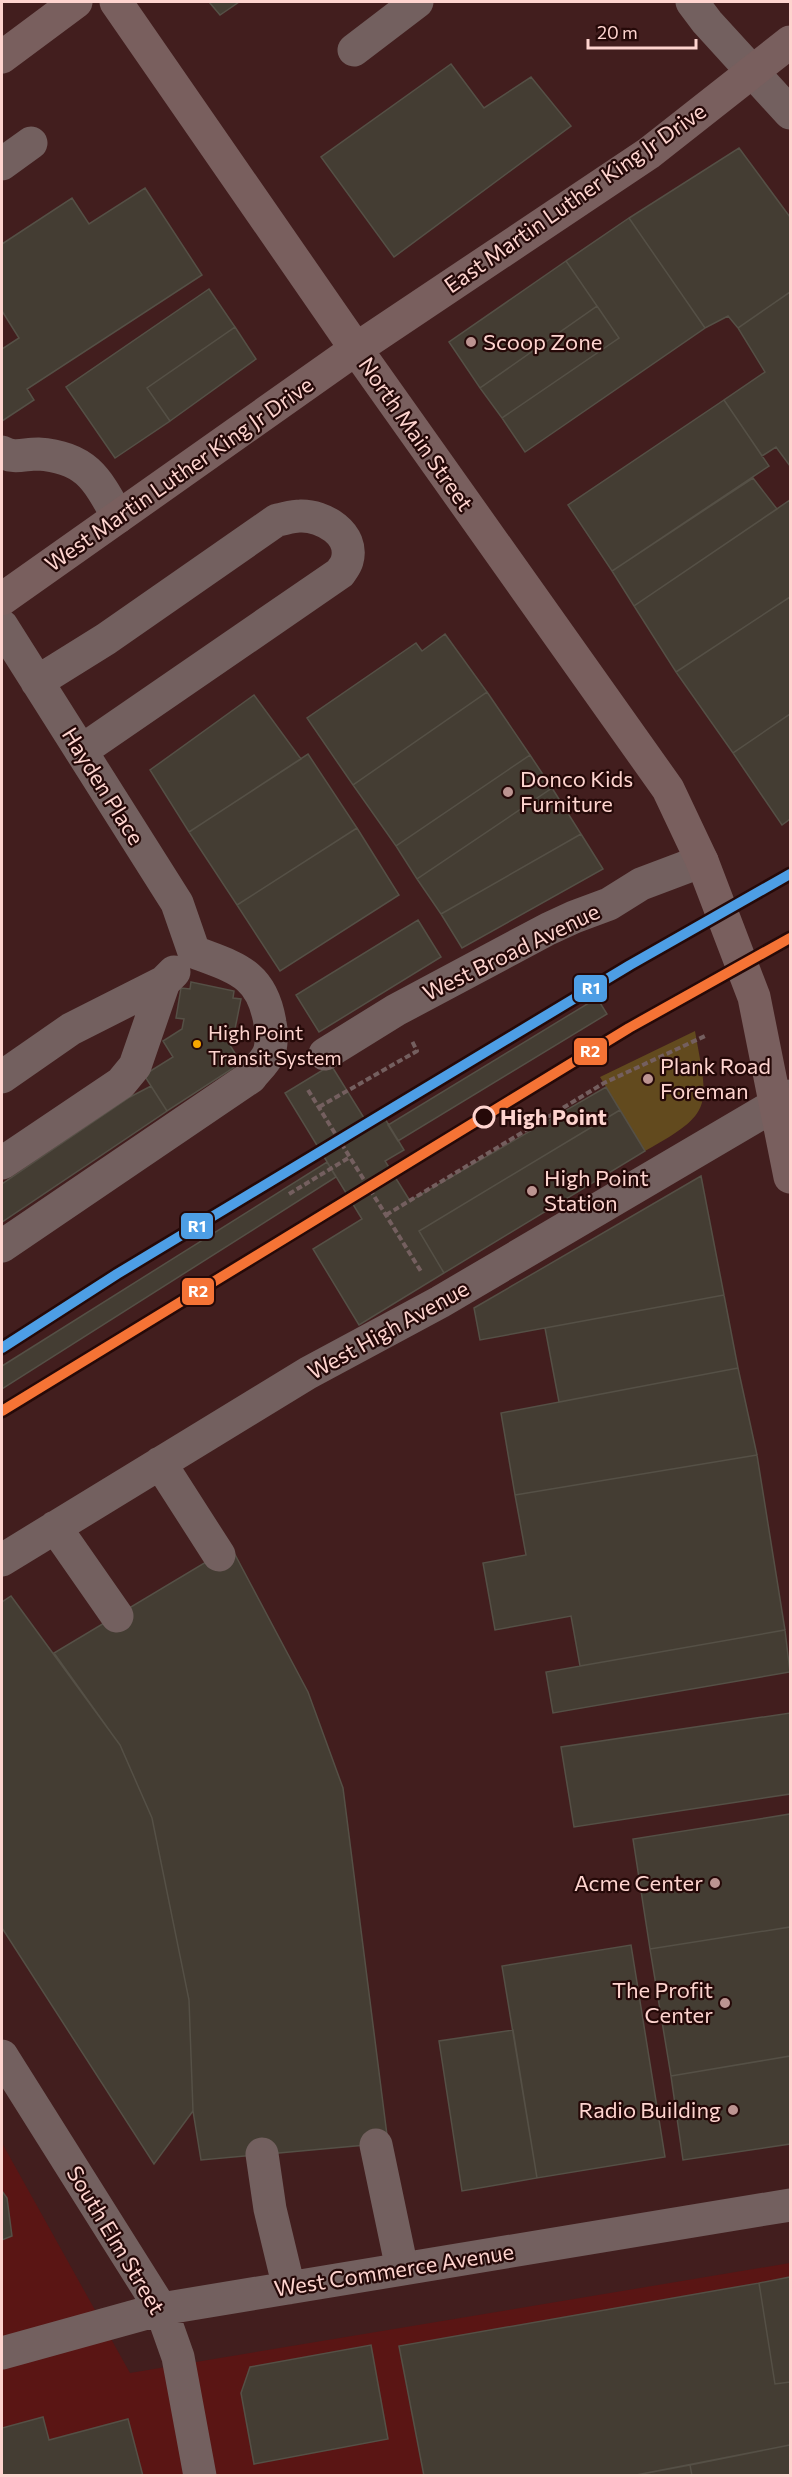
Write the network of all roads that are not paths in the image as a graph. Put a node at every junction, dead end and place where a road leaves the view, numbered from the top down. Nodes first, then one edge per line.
1 (76, 2) edge
2 (116, 2) edge
3 (417, 2) edge
4 (693, 2) edge
5 (790, 42) edge
6 (354, 50) dead end
7 (2, 57) edge
8 (753, 71) junction
9 (790, 113) edge
10 (31, 143) dead end
11 (2, 164) edge
12 (356, 349) junction
13 (2, 452) edge
14 (118, 517) junction
15 (2, 599) edge
16 (2, 626) edge
17 (37, 682) junction
18 (81, 751) junction
19 (704, 866) junction
20 (194, 952) junction
21 (164, 982) junction
22 (326, 1054) dead end
23 (2, 1077) edge
24 (783, 1100) edge
25 (2, 1162) edge
26 (790, 1177) edge
27 (2, 1246) edge
28 (160, 1463) junction
29 (55, 1527) junction
30 (219, 1555) dead end
31 (2, 1560) edge
32 (117, 1616) dead end
33 (2, 2056) edge
34 (376, 2145) dead end
35 (261, 2154) dead end
36 (790, 2205) edge
37 (402, 2269) junction
38 (289, 2288) junction
39 (161, 2309) junction
40 (2, 2353) edge
41 (200, 2475) edge

1 - 7 main road
2 - 12 main road, North Main Street
3 - 6 street
4 - 8 street
5 - 8 main road, East Martin Luther King Jr Drive
8 - 9 street
8 - 12 main road, East Martin Luther King Jr Drive
10 - 11 street
12 - 14 main road, West Martin Luther King Jr Drive
12 - 19 main road, North Main Street
13 - 14 street
14 - 15 main road, West Martin Luther King Jr Drive
16 - 17 street, Hayden Place
17 - 18 street, Hayden Place
17 - 18 street
18 - 20 street, Hayden Place
19 - 22 street, West Broad Avenue
19 - 24 main road, North Main Street
20 - 21 street
20 - 27 street
21 - 23 street
21 - 25 street
24 - 26 main road, North Main Street
24 - 28 street, West High Avenue
28 - 29 street, West High Avenue
28 - 30 street
29 - 31 street, West High Avenue
29 - 32 street
33 - 39 street, South Elm Street
34 - 37 street
35 - 38 street
36 - 37 street, West Commerce Avenue
37 - 38 street, West Commerce Avenue
38 - 39 street, West Commerce Avenue
39 - 40 street, West Commerce Avenue
39 - 41 street, South Elm Street

